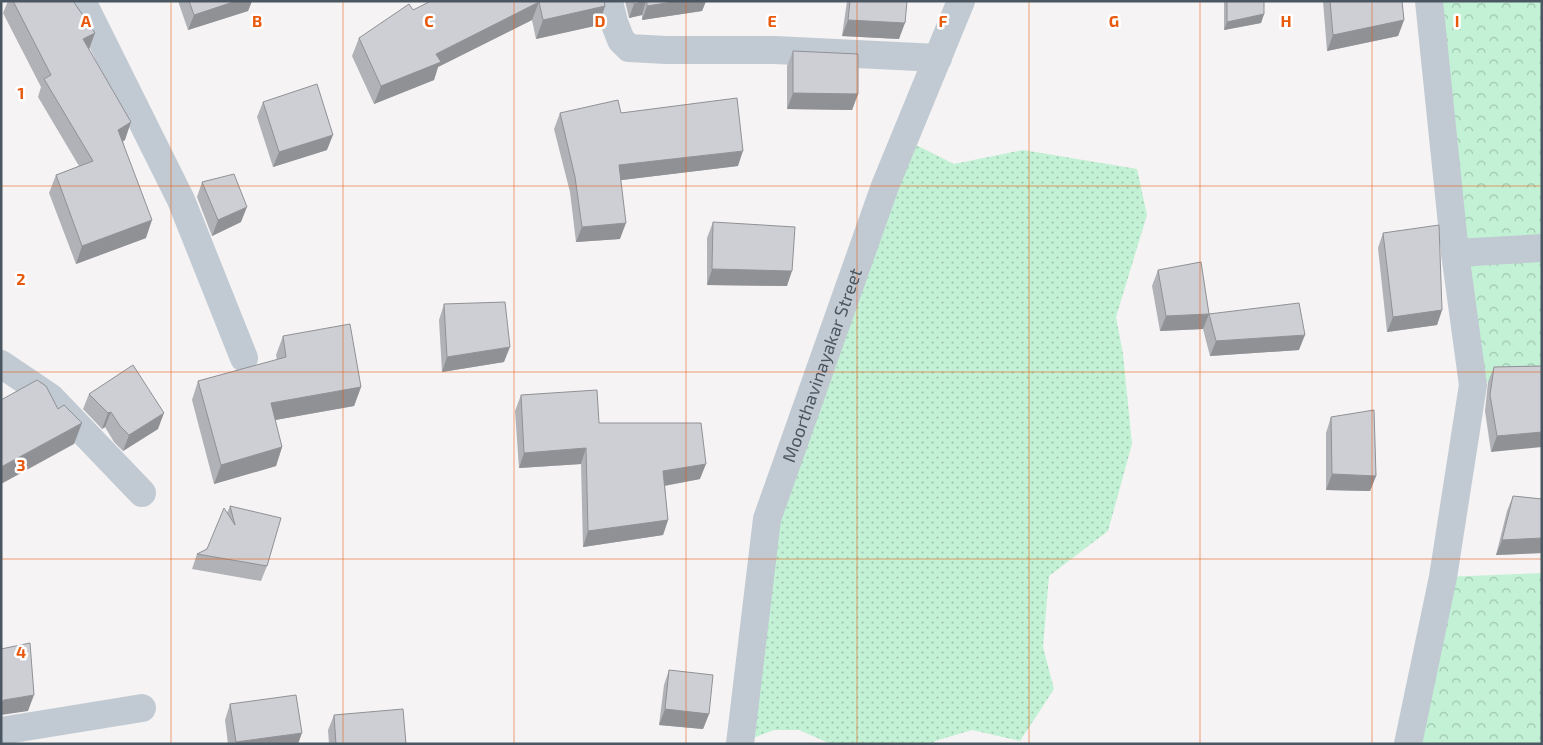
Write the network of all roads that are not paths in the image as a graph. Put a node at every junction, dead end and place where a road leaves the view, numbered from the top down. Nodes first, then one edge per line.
1 (82, 1) edge
2 (609, 1) edge
3 (961, 1) edge
4 (1429, 1) edge
5 (938, 58) junction
6 (1542, 248) edge
7 (1454, 253) junction
8 (244, 358) dead end
9 (1, 364) edge
10 (142, 493) dead end
11 (142, 708) dead end
12 (1, 731) edge
13 (740, 744) edge
14 (1408, 744) edge

1 - 8 street
2 - 5 street
3 - 5 street, Moorthavinayakar Street
4 - 7 street
5 - 13 street, Moorthavinayakar Street
6 - 7 street
7 - 14 street
9 - 10 street
11 - 12 street

